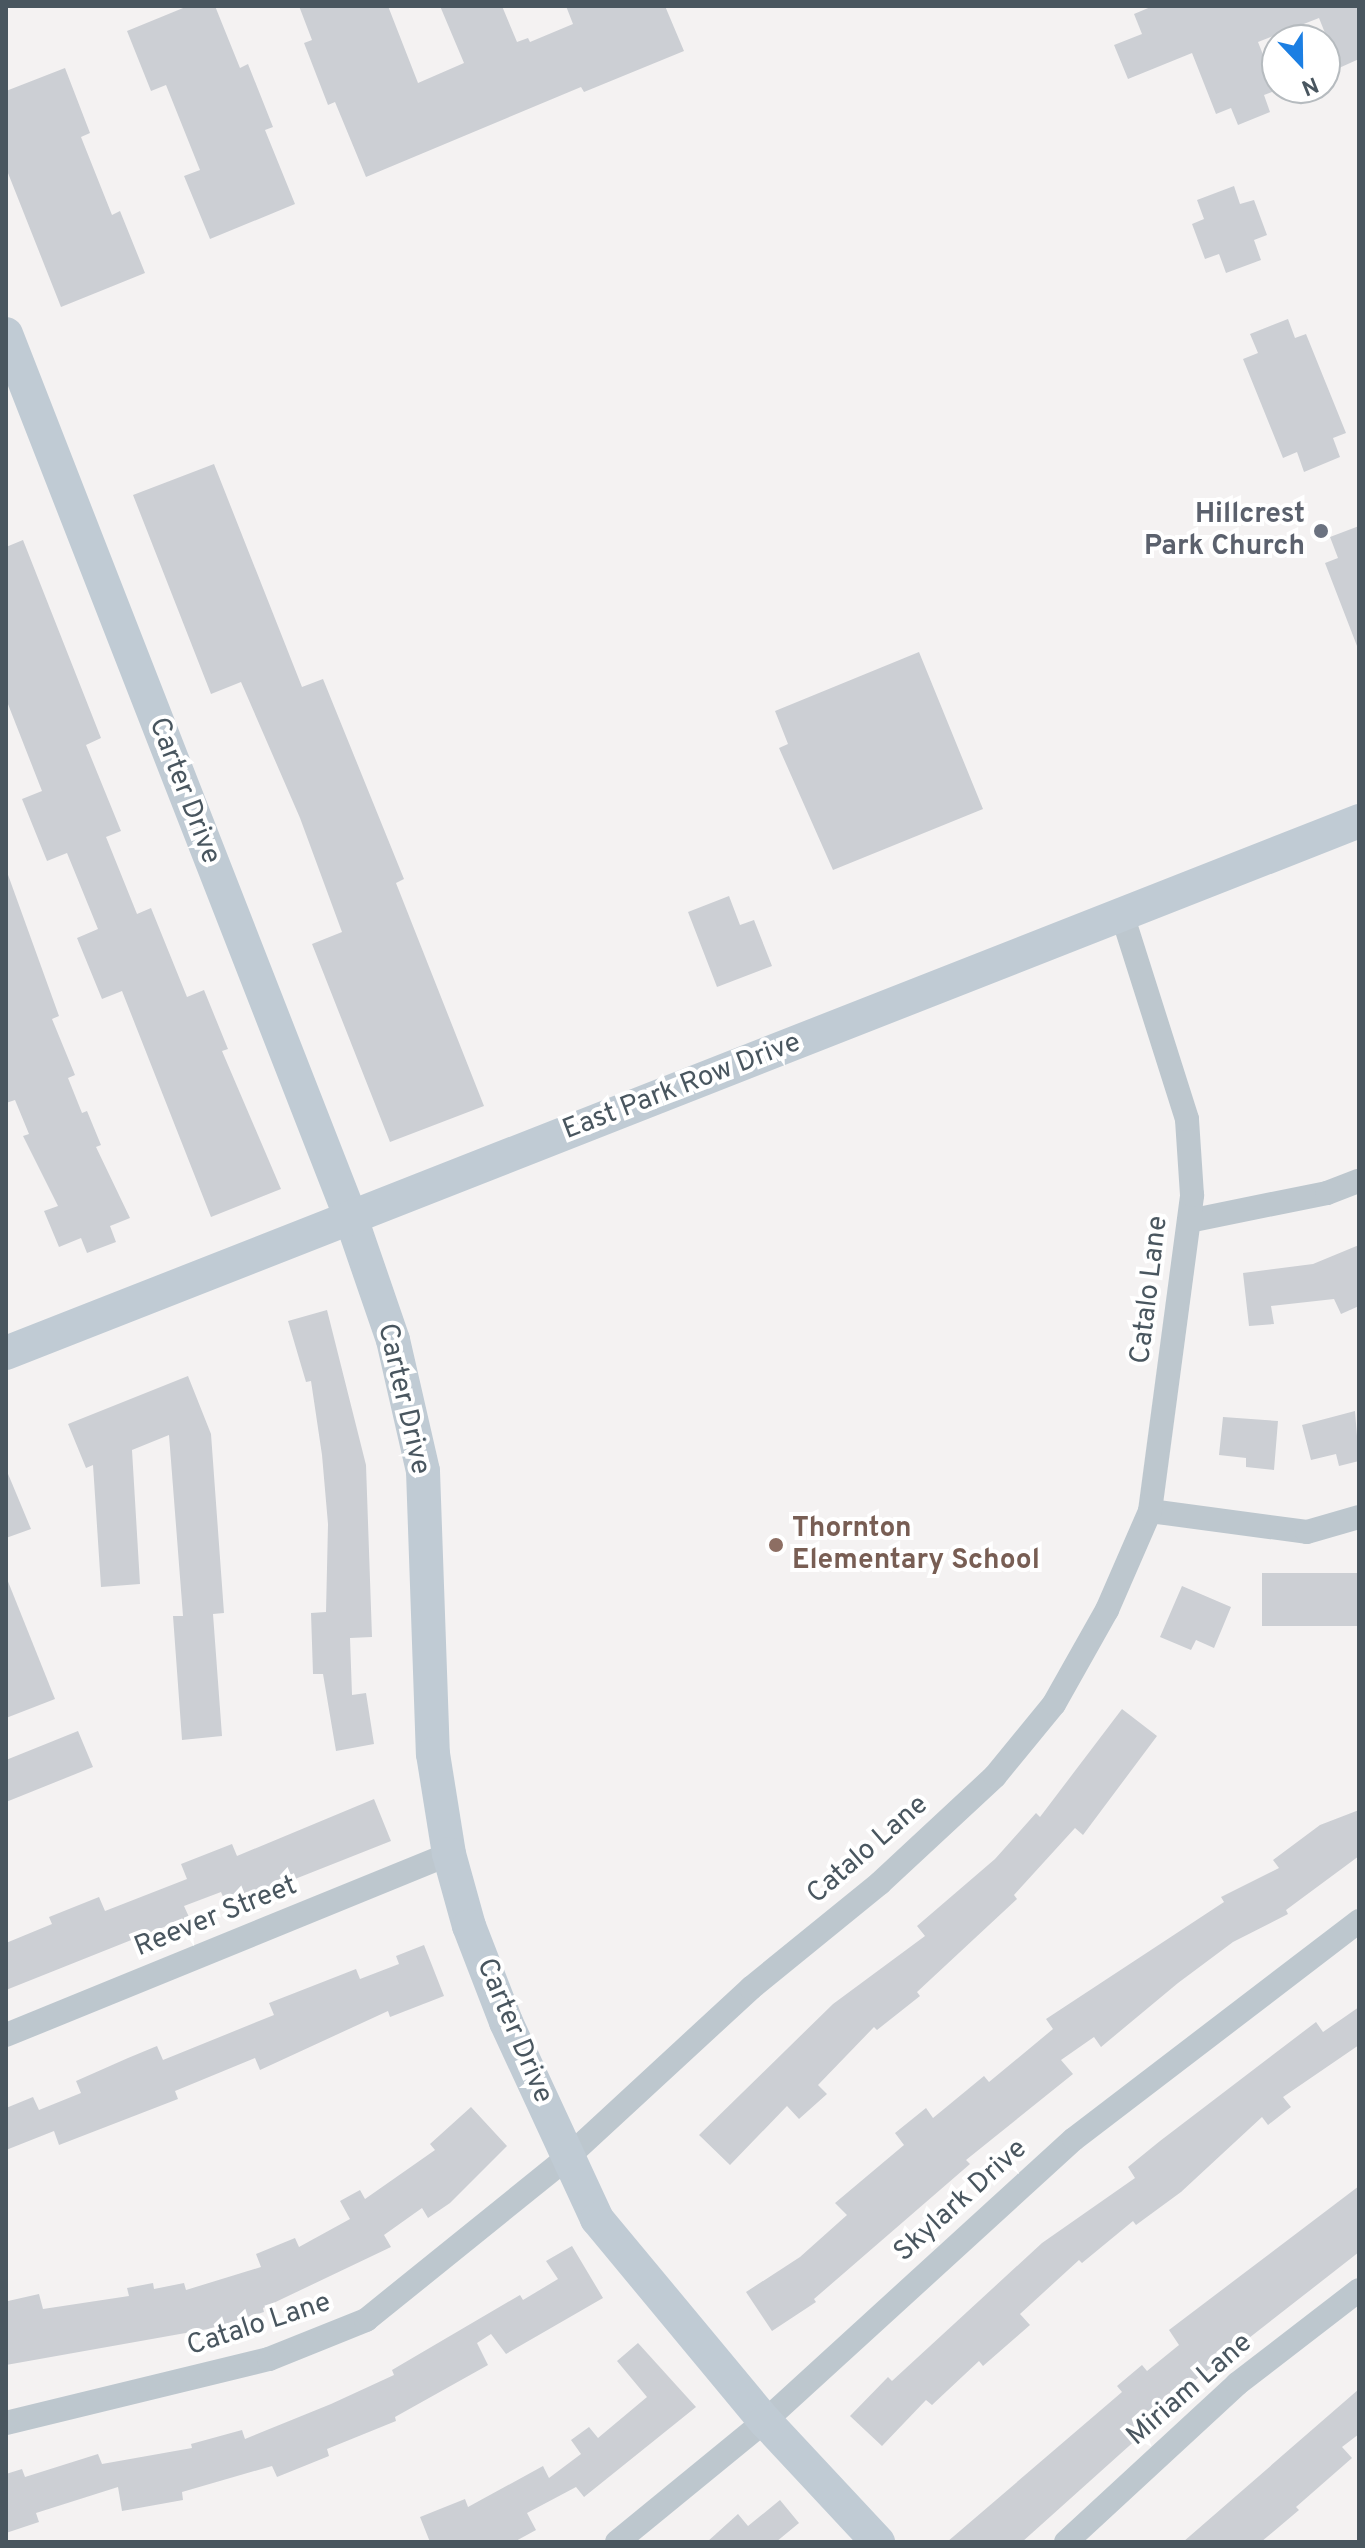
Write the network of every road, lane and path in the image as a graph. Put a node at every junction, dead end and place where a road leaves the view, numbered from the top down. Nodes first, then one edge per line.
1 (6, 334) edge
2 (1359, 821) edge
3 (1122, 914) junction
4 (1359, 1181) edge
5 (351, 1218) junction
6 (1189, 1221) junction
7 (6, 1353) edge
8 (1150, 1511) junction
9 (1359, 1517) edge
10 (449, 1854) junction
11 (1359, 1921) edge
12 (6, 2035) edge
13 (569, 2156) junction
14 (1359, 2290) edge
15 (765, 2421) junction
16 (6, 2423) edge
17 (617, 2542) edge
18 (878, 2542) edge
19 (1066, 2542) edge

1 - 5 street, Carter Drive
2 - 3 street, East Park Row Drive
3 - 5 street, East Park Row Drive
3 - 6 street, Catalo Lane
4 - 6 street
5 - 7 street, East Park Row Drive
5 - 10 street, Carter Drive
6 - 8 street, Catalo Lane
8 - 9 street
8 - 13 street, Catalo Lane
10 - 12 street, Reever Street
10 - 13 street, Carter Drive
11 - 15 street, Skylark Drive
13 - 15 street, Carter Drive
13 - 16 street, Catalo Lane
14 - 19 street, Miriam Lane
15 - 17 street, Skylark Drive
15 - 18 street, Carter Drive

